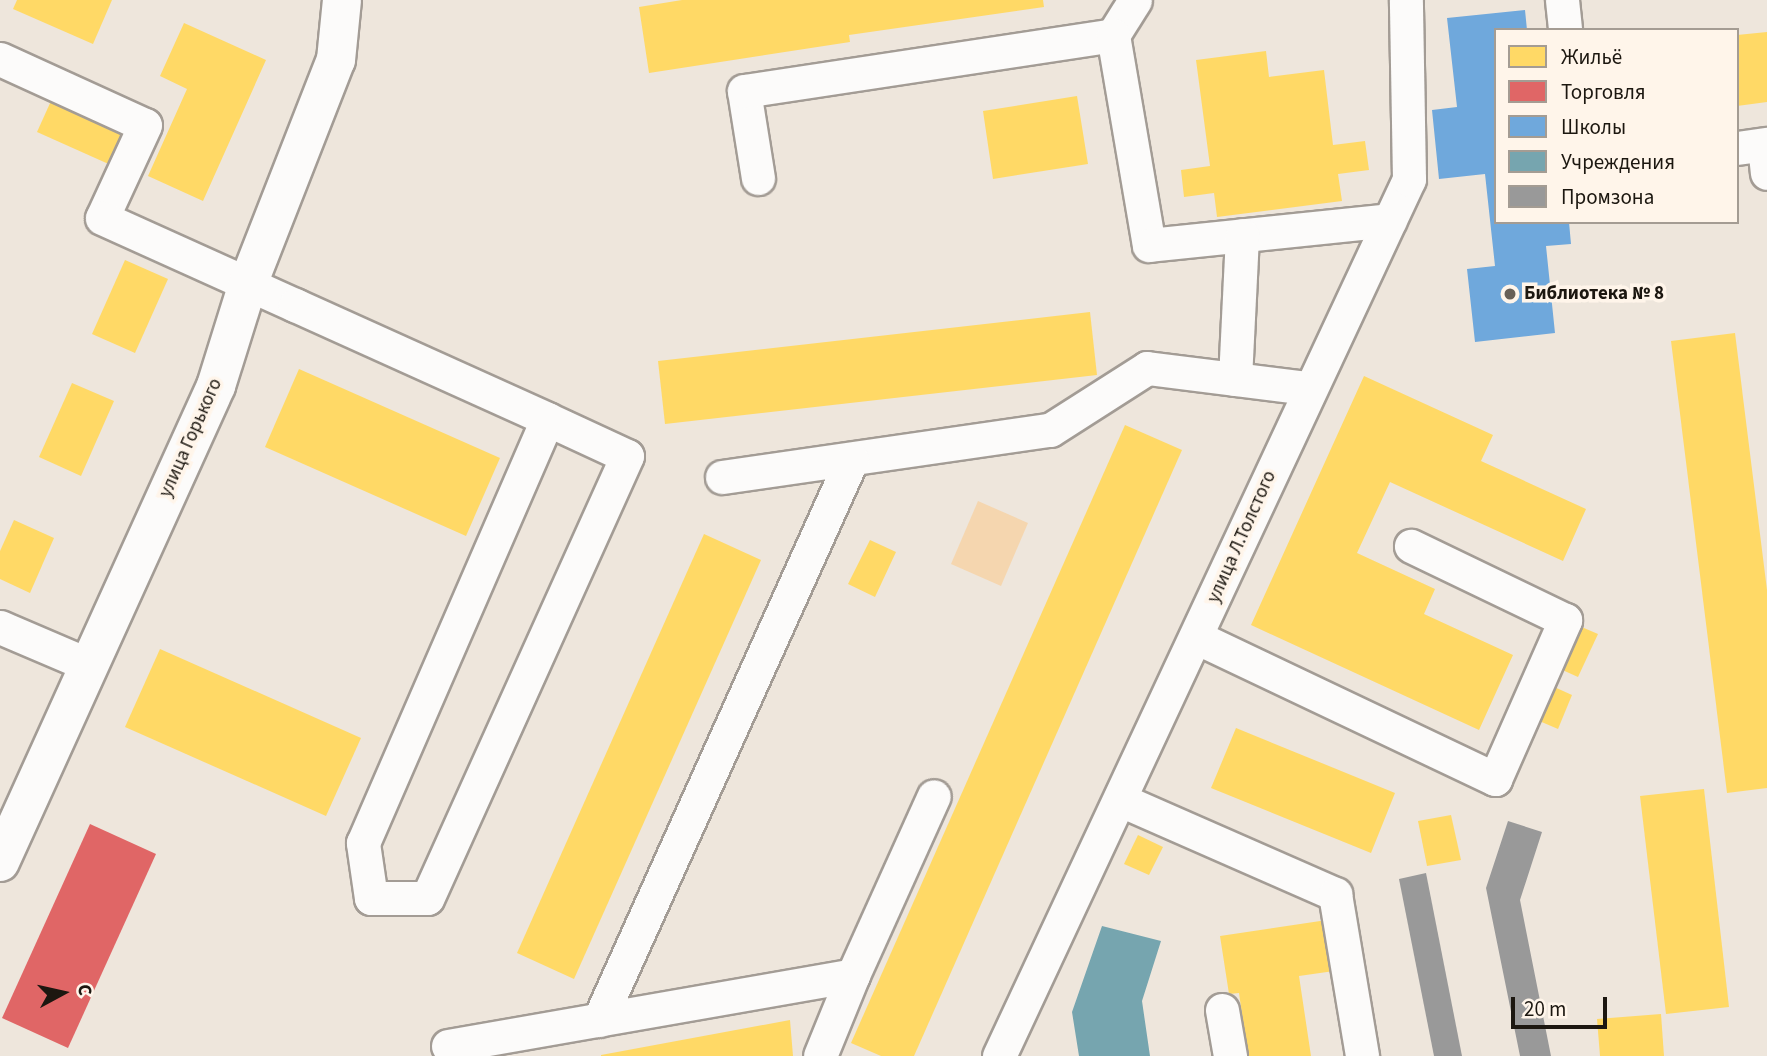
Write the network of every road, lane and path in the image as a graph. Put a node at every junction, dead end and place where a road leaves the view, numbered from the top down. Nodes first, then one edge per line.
1 (342, 0) edge
2 (1135, 0) edge
3 (1406, 0) edge
4 (1562, 0) edge
5 (1565, 28) edge
6 (1113, 35) junction
7 (0, 59) edge
8 (758, 178) dead end
9 (1390, 220) junction
10 (1242, 235) junction
11 (248, 284) junction
12 (1235, 379) junction
13 (1308, 388) junction
14 (547, 419) junction
15 (852, 459) junction
16 (722, 477) dead end
17 (1411, 546) dead end
18 (0, 626) edge
19 (1198, 638) junction
20 (89, 665) junction
21 (934, 796) dead end
22 (1123, 801) junction
23 (0, 862) edge
24 (853, 975) junction
25 (1222, 1010) dead end
26 (598, 1020) junction
27 (449, 1046) dead end
28 (820, 1056) edge
29 (999, 1056) edge
30 (1230, 1056) edge
31 (1362, 1056) edge

1 - 11 main road, улица Горького
2 - 6 street
3 - 9 street, улица Л.Толстого
4 - 5 street
6 - 8 street
6 - 10 street
7 - 11 street
9 - 10 street
9 - 13 street, улица Л.Толстого
10 - 12 street
11 - 14 street
11 - 20 main road, улица Горького
12 - 13 street
12 - 15 street
13 - 19 street, улица Л.Толстого
14 - 14 street
15 - 16 street
15 - 26 street
17 - 19 street
18 - 20 street
19 - 22 street, улица Л.Толстого
20 - 23 main road, улица Горького
21 - 24 street
22 - 29 street, улица Л.Толстого
22 - 31 street
24 - 26 street
24 - 28 street
25 - 30 street
26 - 27 street

